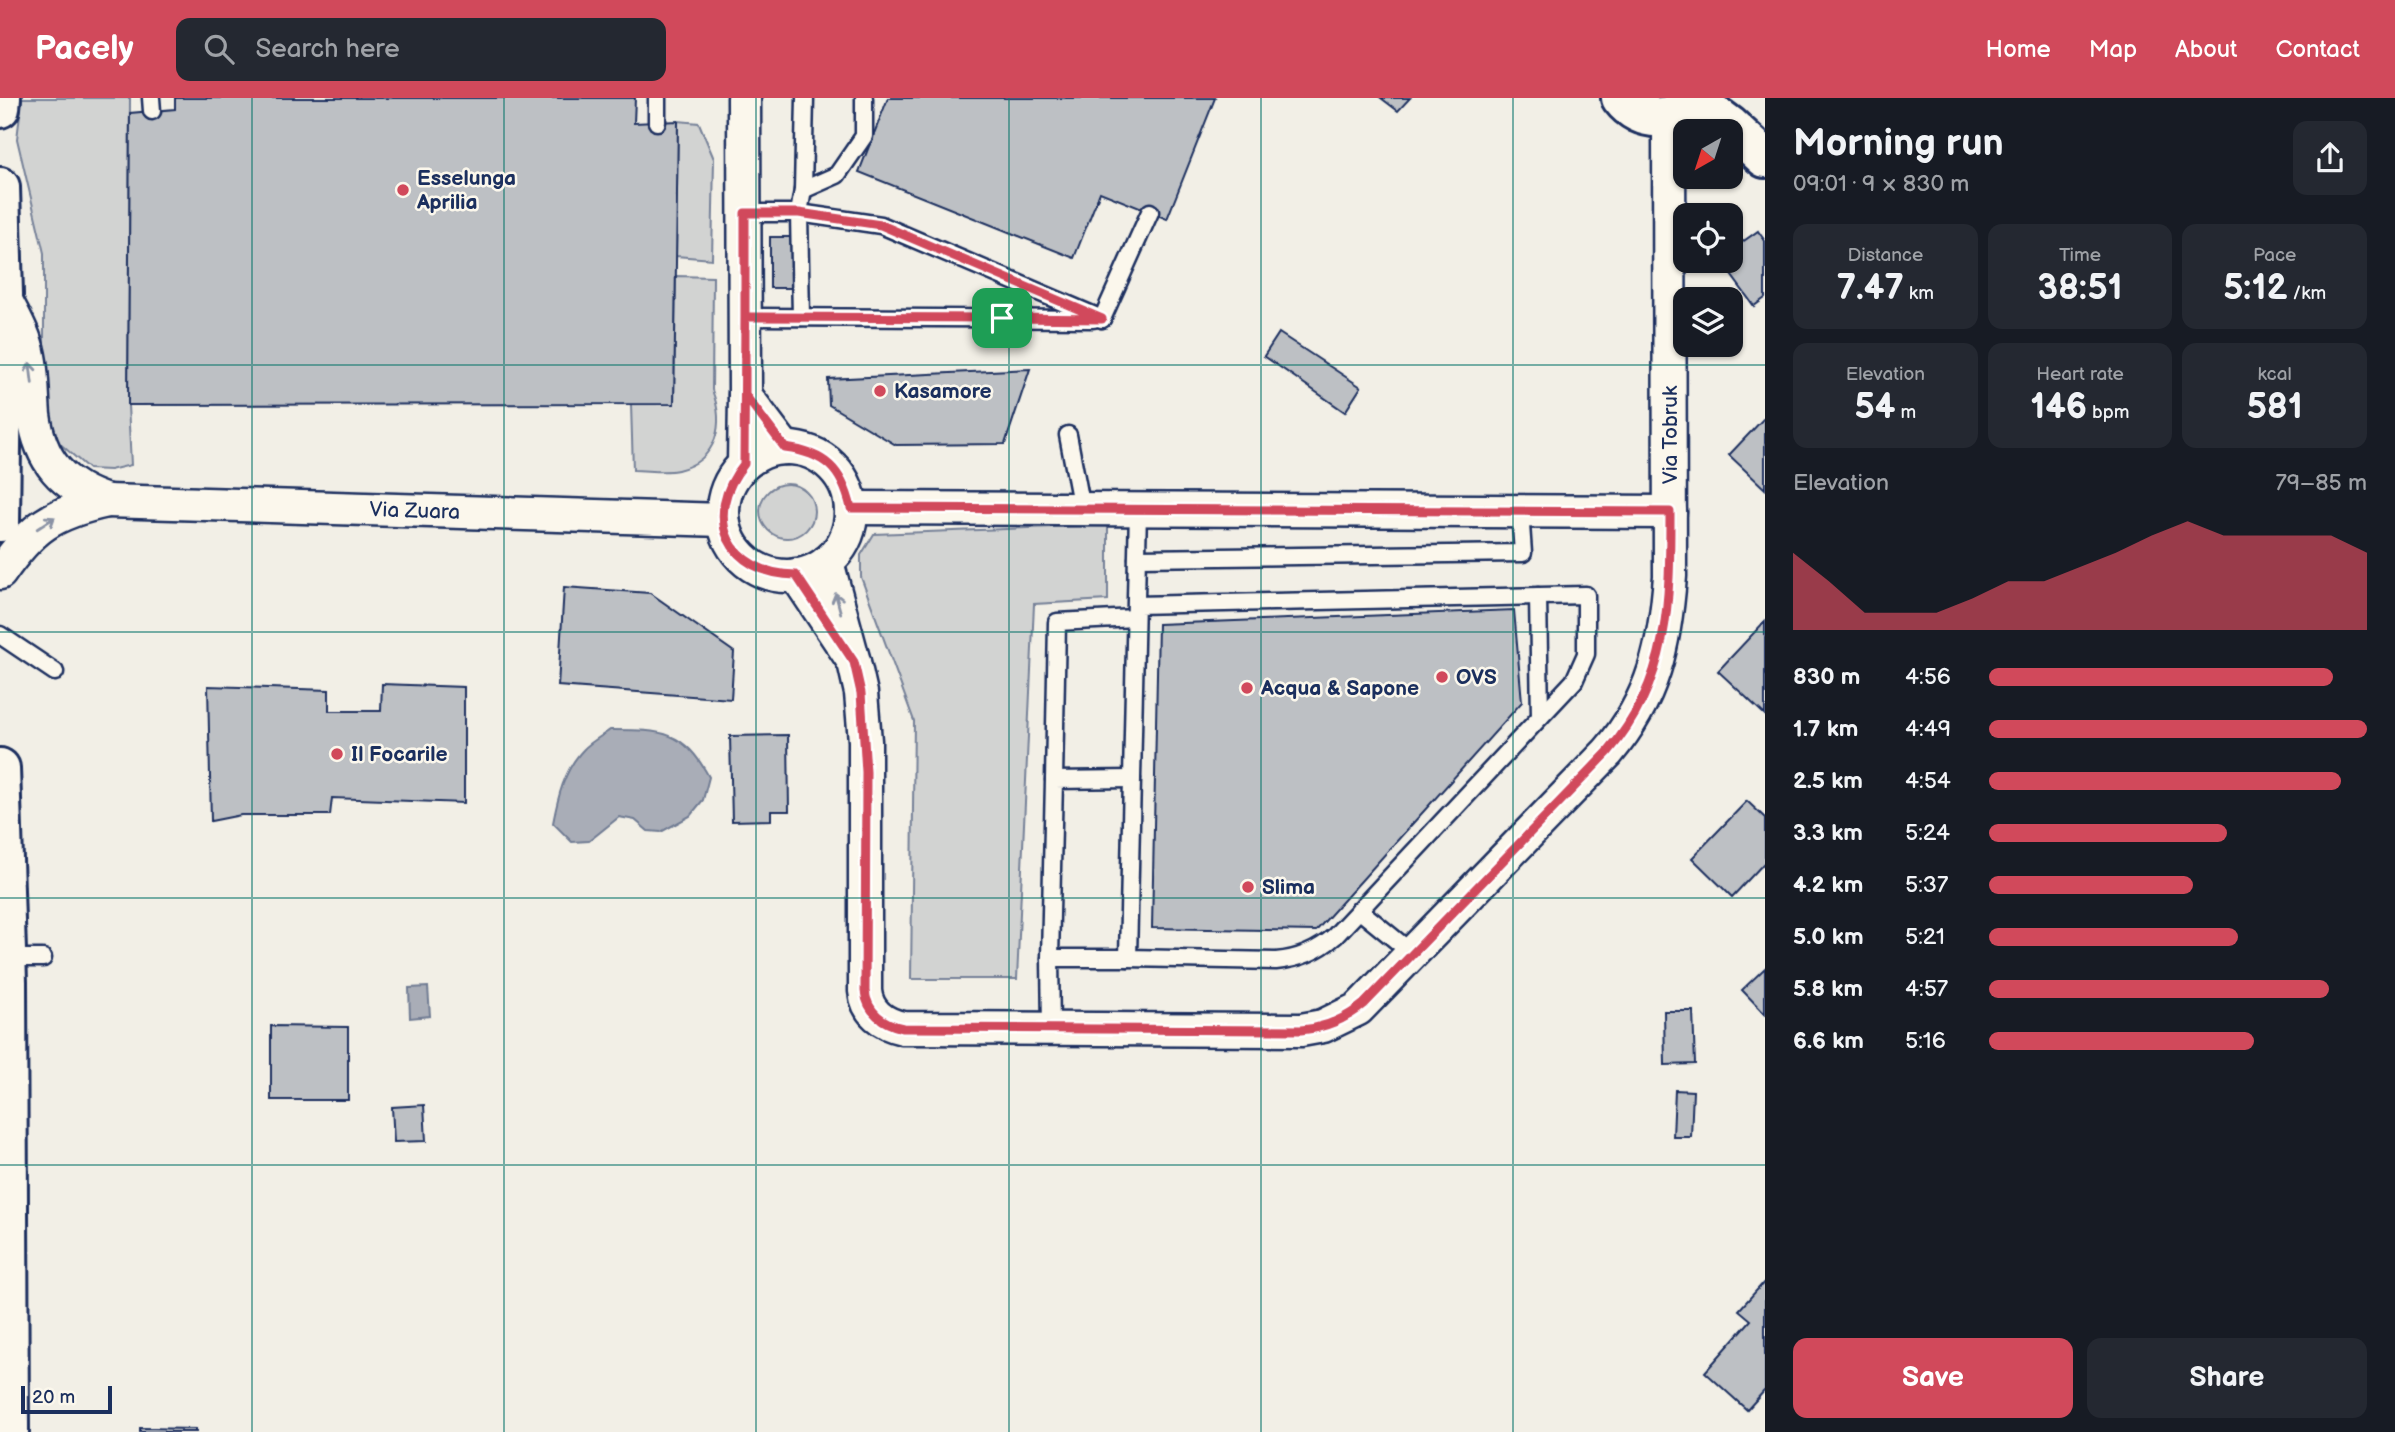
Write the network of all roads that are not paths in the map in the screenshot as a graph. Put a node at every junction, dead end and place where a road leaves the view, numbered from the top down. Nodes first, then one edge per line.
1 (1, 98) edge
2 (657, 98) edge
3 (744, 98) edge
4 (805, 98) edge
5 (864, 98) edge
6 (1621, 98) edge
7 (1687, 105) edge
8 (0, 108) edge
9 (657, 122) dead end
10 (1765, 158) edge
11 (0, 187) edge
12 (803, 190) junction
13 (1150, 212) dead end
14 (745, 213) junction
15 (799, 213) junction
16 (3, 294) junction
17 (745, 317) junction
18 (801, 317) junction
19 (1102, 319) junction
20 (745, 395) junction
21 (1068, 435) dead end
22 (785, 448) junction
23 (744, 464) junction
24 (107, 500) junction
25 (851, 508) junction
26 (1082, 509) junction
27 (1138, 509) junction
28 (1520, 511) junction
29 (1670, 512) junction
30 (723, 520) junction
31 (0, 522) edge
32 (1137, 558) junction
33 (827, 562) junction
34 (0, 573) edge
35 (796, 575) junction
36 (1538, 596) junction
37 (1135, 612) junction
38 (0, 635) edge
39 (854, 662) junction
40 (55, 673) dead end
41 (1541, 717) junction
42 (0, 768) edge
43 (1132, 779) junction
44 (1054, 780) junction
45 (1359, 911) junction
46 (1413, 954) junction
47 (1050, 958) junction
48 (1128, 958) junction
49 (1051, 1029) junction
50 (9, 1432) edge

1 - 8 street
2 - 9 lane
3 - 14 street
4 - 12 lane
5 - 12 lane
6 - 7 street
7 - 10 street
7 - 29 street, Via Tobruk
11 - 16 street
12 - 15 lane
13 - 19 lane
14 - 15 lane
14 - 17 street
15 - 18 lane
15 - 19 lane
24 -> 16 street, Via Zuara
16 - 31 street
17 - 18 lane
17 - 20 street
18 - 19 lane
20 - 22 street
20 - 23 street
21 - 26 lane
22 - 23 street
22 - 25 street
23 - 30 street
24 - 30 street, Via Zuara
34 -> 24 street, Via Zuara
25 - 26 street
25 - 33 street
26 - 27 street
27 - 28 street
27 - 32 lane
28 - 29 street
28 - 32 lane
29 - 46 street, Via Tobruk
30 - 35 street
32 - 37 lane
33 - 35 street
39 -> 33 street, Via Tobruk
35 - 39 street, Via Tobruk
36 - 37 lane
36 - 41 lane
36 - 41 lane
37 - 43 lane
37 - 44 lane
38 - 40 lane
39 - 49 street, Via Tobruk
41 - 45 lane
42 - 50 street
43 - 44 lane
43 - 48 lane
44 - 47 lane
45 - 46 lane
45 - 48 lane
46 - 49 street, Via Tobruk
47 - 48 lane
47 - 49 lane

